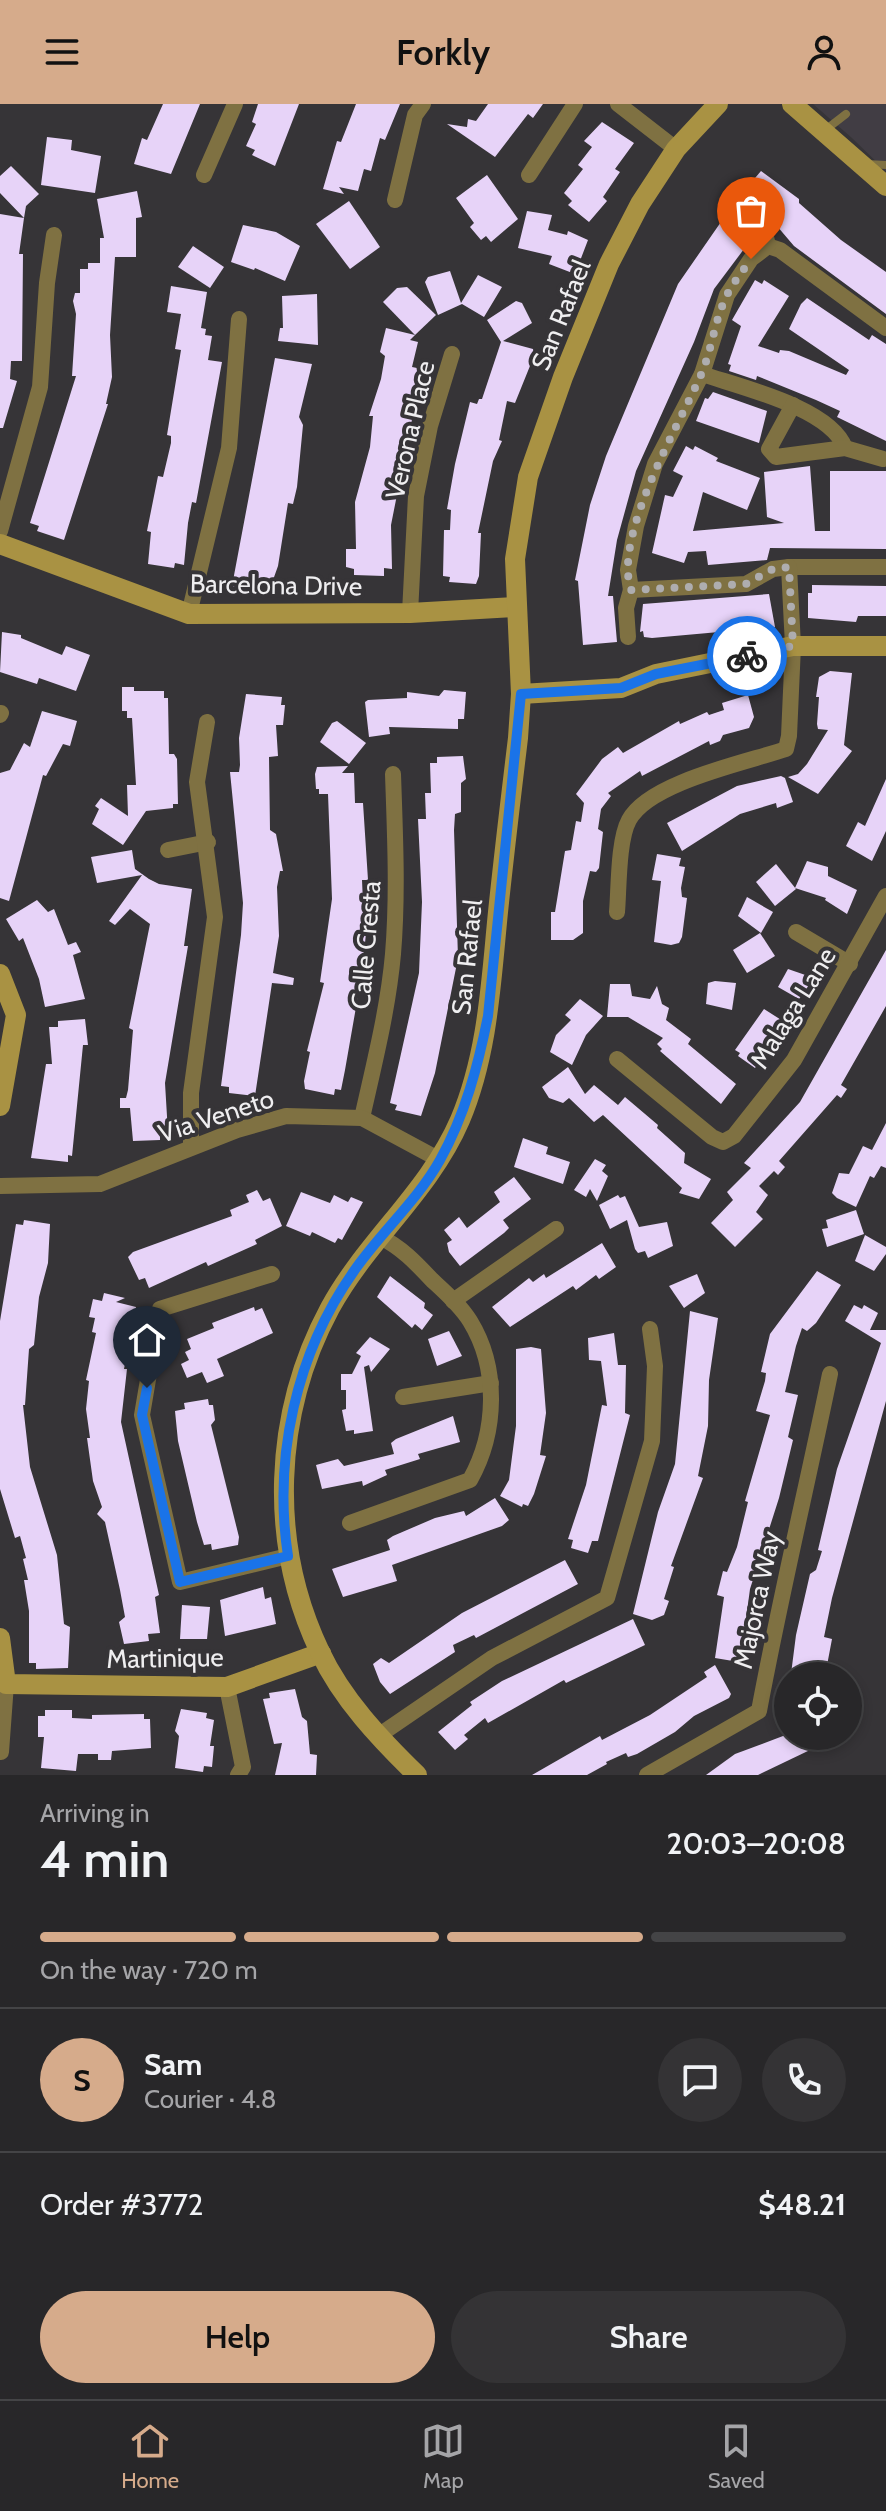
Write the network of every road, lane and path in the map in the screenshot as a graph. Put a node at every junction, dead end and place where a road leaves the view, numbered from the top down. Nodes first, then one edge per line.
1 (235, 104) edge
2 (423, 104) edge
3 (575, 104) edge
4 (618, 104) edge
5 (718, 104) edge
6 (801, 107) edge
7 (846, 114) dead end
8 (823, 131) junction
9 (676, 149) junction
10 (861, 164) junction
11 (886, 165) edge
12 (204, 175) dead end
13 (529, 175) dead end
14 (886, 186) edge
15 (395, 200) dead end
16 (734, 205) dead end
17 (54, 235) dead end
18 (768, 246) junction
19 (239, 319) dead end
20 (886, 328) edge
21 (452, 354) dead end
22 (702, 374) junction
23 (793, 405) junction
24 (845, 448) junction
25 (883, 459) dead end
26 (0, 531) edge
27 (0, 544) edge
28 (789, 567) junction
29 (886, 567) edge
30 (631, 590) junction
31 (515, 607) junction
32 (410, 613) junction
33 (189, 614) junction
34 (628, 637) dead end
35 (793, 646) junction
36 (886, 646) edge
37 (521, 694) junction
38 (207, 722) dead end
39 (393, 774) dead end
40 (208, 842) junction
41 (168, 850) dead end
42 (886, 896) edge
43 (617, 912) dead end
44 (796, 932) dead end
45 (850, 964) junction
46 (0, 974) edge
47 (617, 1059) dead end
48 (0, 1106) edge
49 (362, 1118) junction
50 (191, 1147) junction
51 (440, 1160) junction
52 (0, 1186) edge
53 (556, 1229) dead end
54 (380, 1237) junction
55 (272, 1274) dead end
56 (453, 1301) junction
57 (650, 1329) dead end
58 (830, 1374) dead end
59 (491, 1383) junction
60 (403, 1397) dead end
61 (350, 1523) dead end
62 (288, 1556) junction
63 (0, 1638) edge
64 (321, 1653) junction
65 (6, 1684) junction
66 (227, 1687) junction
67 (378, 1736) junction
68 (1, 1752) edge
69 (238, 1775) edge
70 (417, 1775) edge
71 (647, 1775) edge

1 - 12 street
2 - 15 street
3 - 13 street
4 - 9 street
5 - 9 street, San Rafael
6 - 8 street
7 - 8 lane
8 - 10 street
9 - 31 street, San Rafael
10 - 11 lane
10 - 14 street
16 - 18 street
17 - 26 street
18 - 20 street
18 - 22 street
19 - 33 street
21 - 32 street, Verona Place
22 - 23 street
22 - 30 street
23 - 24 street
23 - 24 street
24 - 25 street
27 - 33 street, Barcelona Drive
28 - 29 street
28 - 30 street
28 - 35 street
30 - 34 street
31 - 32 street, Barcelona Drive
31 - 37 street, San Rafael
32 - 33 street, Barcelona Drive
35 - 36 street
35 - 37 street
35 - 43 street
37 - 51 street, San Rafael
38 - 40 street
39 - 49 street, Calle Cresta
40 - 41 street
40 - 50 street
42 - 45 street, Malaga Lane
44 - 45 street
45 - 47 street, Malaga Lane
46 - 48 street
49 - 50 street, Via Veneto
49 - 51 street, Via Veneto
50 - 52 street, Via Veneto
51 - 54 street, San Rafael
53 - 56 street
54 - 56 street
54 - 62 street, San Rafael
55 - 62 street
56 - 59 street
57 - 67 street
58 - 71 street, Majorca Way
59 - 60 street
59 - 61 street
62 - 64 street, San Rafael
63 - 65 street
64 - 66 street, Martinique
64 - 67 street, San Rafael
65 - 66 street, Martinique
65 - 68 street
66 - 69 street
67 - 70 street, San Rafael

